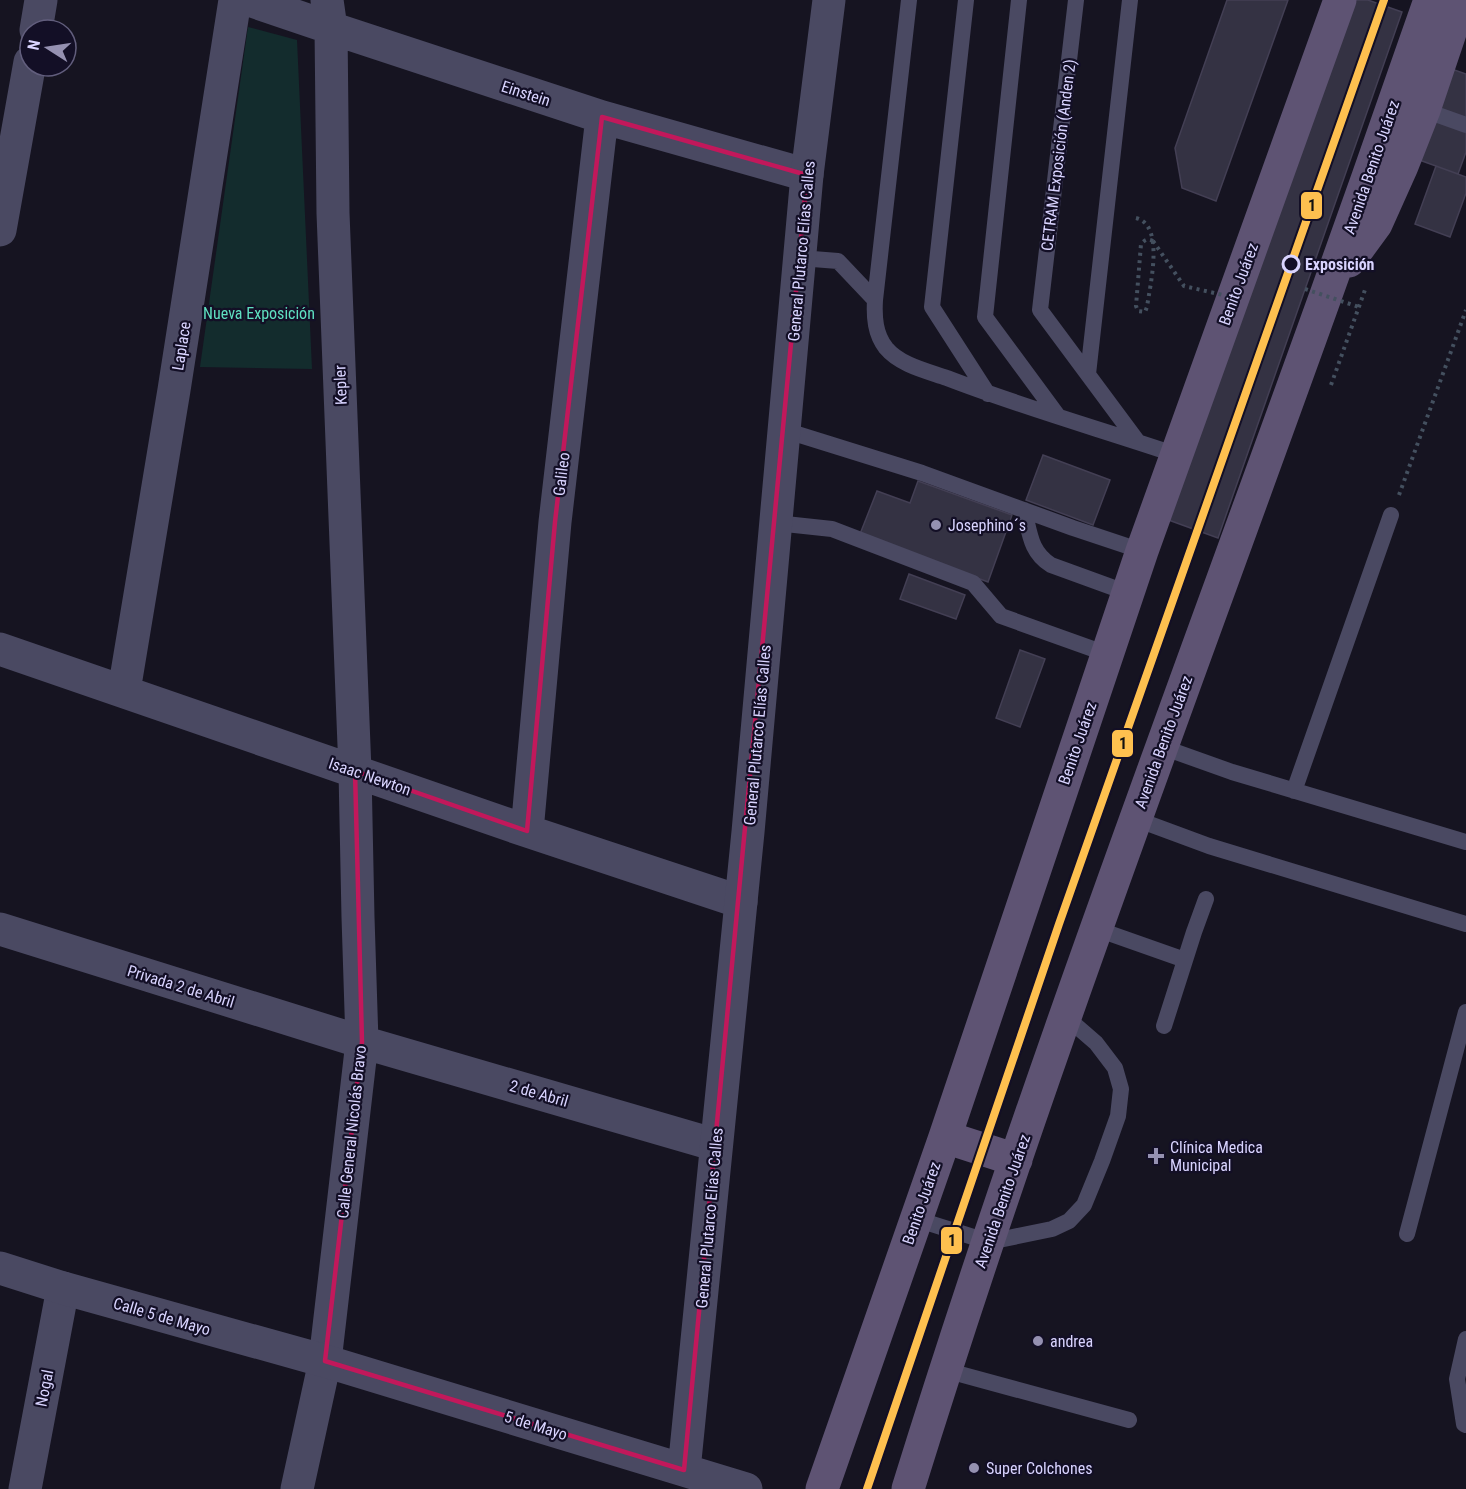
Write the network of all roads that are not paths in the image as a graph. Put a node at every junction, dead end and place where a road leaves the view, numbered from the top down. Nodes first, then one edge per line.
1 (41, 0) edge
2 (235, 0) edge
3 (249, 0) edge
4 (829, 0) edge
5 (909, 0) edge
6 (966, 0) edge
7 (1019, 0) edge
8 (1076, 0) edge
9 (1130, 0) edge
10 (1319, 0) edge
11 (1340, 0) edge
12 (1407, 0) edge
13 (1430, 0) edge
14 (1461, 0) edge
15 (329, 14) edge
16 (38, 18) edge
17 (27, 78) edge
18 (1424, 110) junction
19 (602, 117) junction
20 (1466, 125) edge
21 (807, 175) junction
22 (0, 230) edge
23 (1247, 257) junction
24 (800, 258) junction
25 (1316, 290) junction
26 (875, 300) junction
27 (1088, 374) junction
28 (988, 394) junction
29 (1058, 416) junction
30 (783, 430) junction
31 (1138, 442) junction
32 (1177, 454) junction
33 (1024, 510) junction
34 (1391, 515) road end
35 (776, 523) junction
36 (1142, 551) junction
37 (1128, 593) junction
38 (0, 649) edge
39 (1107, 654) junction
40 (124, 691) junction
41 (1162, 747) junction
42 (355, 771) junction
43 (1294, 791) junction
44 (1136, 819) junction
45 (527, 831) junction
46 (1466, 843) edge
47 (1206, 899) dead end
48 (741, 902) junction
49 (1466, 924) edge
50 (0, 929) edge
51 (1097, 929) junction
52 (1185, 960) junction
53 (1466, 1011) edge
54 (1066, 1017) junction
55 (1164, 1026) dead end
56 (362, 1042) junction
57 (945, 1137) junction
58 (716, 1145) junction
59 (1016, 1160) junction
60 (916, 1219) junction
61 (1407, 1234) dead end
62 (989, 1242) junction
63 (0, 1268) edge
64 (63, 1288) junction
65 (1466, 1340) edge
66 (325, 1361) junction
67 (945, 1370) junction
68 (1129, 1420) dead end
69 (1466, 1425) edge
70 (684, 1470) junction
71 (25, 1489) edge
72 (297, 1489) edge
73 (746, 1489) edge
74 (822, 1489) edge
75 (908, 1489) edge

1 - 16 street
2 - 40 street, Laplace
3 - 15 street, Einstein
4 - 21 street, General Plutarco Elías Calles
5 - 26 lane
6 - 28 lane
7 - 29 lane
8 - 27 lane, CETRAM Exposición (Anden 2)
9 - 27 lane
10 - 23 main road
11 - 23 main road, Benito Juárez
12 - 25 main road
13 - 25 main road, Avenida Benito Juárez
14 - 18 main road
15 - 19 street, Einstein
15 - 42 street, Kepler
17 - 22 street
18 - 20 lane
18 - 25 main road
19 - 21 street, Einstein
19 - 45 street, Galileo
21 - 24 street, General Plutarco Elías Calles
23 - 32 main road, Benito Juárez
24 - 26 lane
24 - 30 street, General Plutarco Elías Calles
25 - 41 main road, Avenida Benito Juárez
26 - 28 lane
27 - 31 lane
28 - 29 lane
29 - 31 lane
30 - 33 lane
30 - 35 street, General Plutarco Elías Calles
31 - 32 lane
32 - 36 main road, Benito Juárez
33 - 36 lane
33 - 37 lane
34 - 43 lane
35 - 39 lane
35 - 48 street, General Plutarco Elías Calles
36 - 37 main road, Benito Juárez
37 - 39 main road, Benito Juárez
38 - 40 street, Isaac Newton
39 - 57 main road, Benito Juárez
40 - 42 street, Isaac Newton
41 - 43 lane
41 - 44 main road, Avenida Benito Juárez
42 - 45 street, Isaac Newton
42 - 56 street, Calle General Nicolás Bravo
43 - 46 lane
44 - 49 lane
44 - 51 main road, Avenida Benito Juárez
45 - 48 street, Isaac Newton
47 - 52 lane
48 - 58 street, General Plutarco Elías Calles
50 - 56 street, Privada 2 de Abril
51 - 52 lane
51 - 54 main road, Avenida Benito Juárez
52 - 55 lane
53 - 61 lane
54 - 59 main road, Avenida Benito Juárez
54 - 62 lane
56 - 58 street, 2 de Abril
56 - 66 street, Calle General Nicolás Bravo
57 - 59 main road
57 - 60 main road, Benito Juárez
58 - 70 street, General Plutarco Elías Calles
59 - 62 main road, Avenida Benito Juárez
60 - 62 lane
60 - 74 main road, Benito Juárez
62 - 67 main road, Avenida Benito Juárez
63 - 64 street, Calle 5 de Mayo
64 - 66 street, Calle 5 de Mayo
64 - 71 street, Nogal
65 - 69 lane
66 - 70 street, 5 de Mayo
66 - 72 street, Calle General Nicolás Bravo
67 - 68 lane
67 - 75 main road, Avenida Benito Juárez
70 - 73 street, 5 de Mayo

